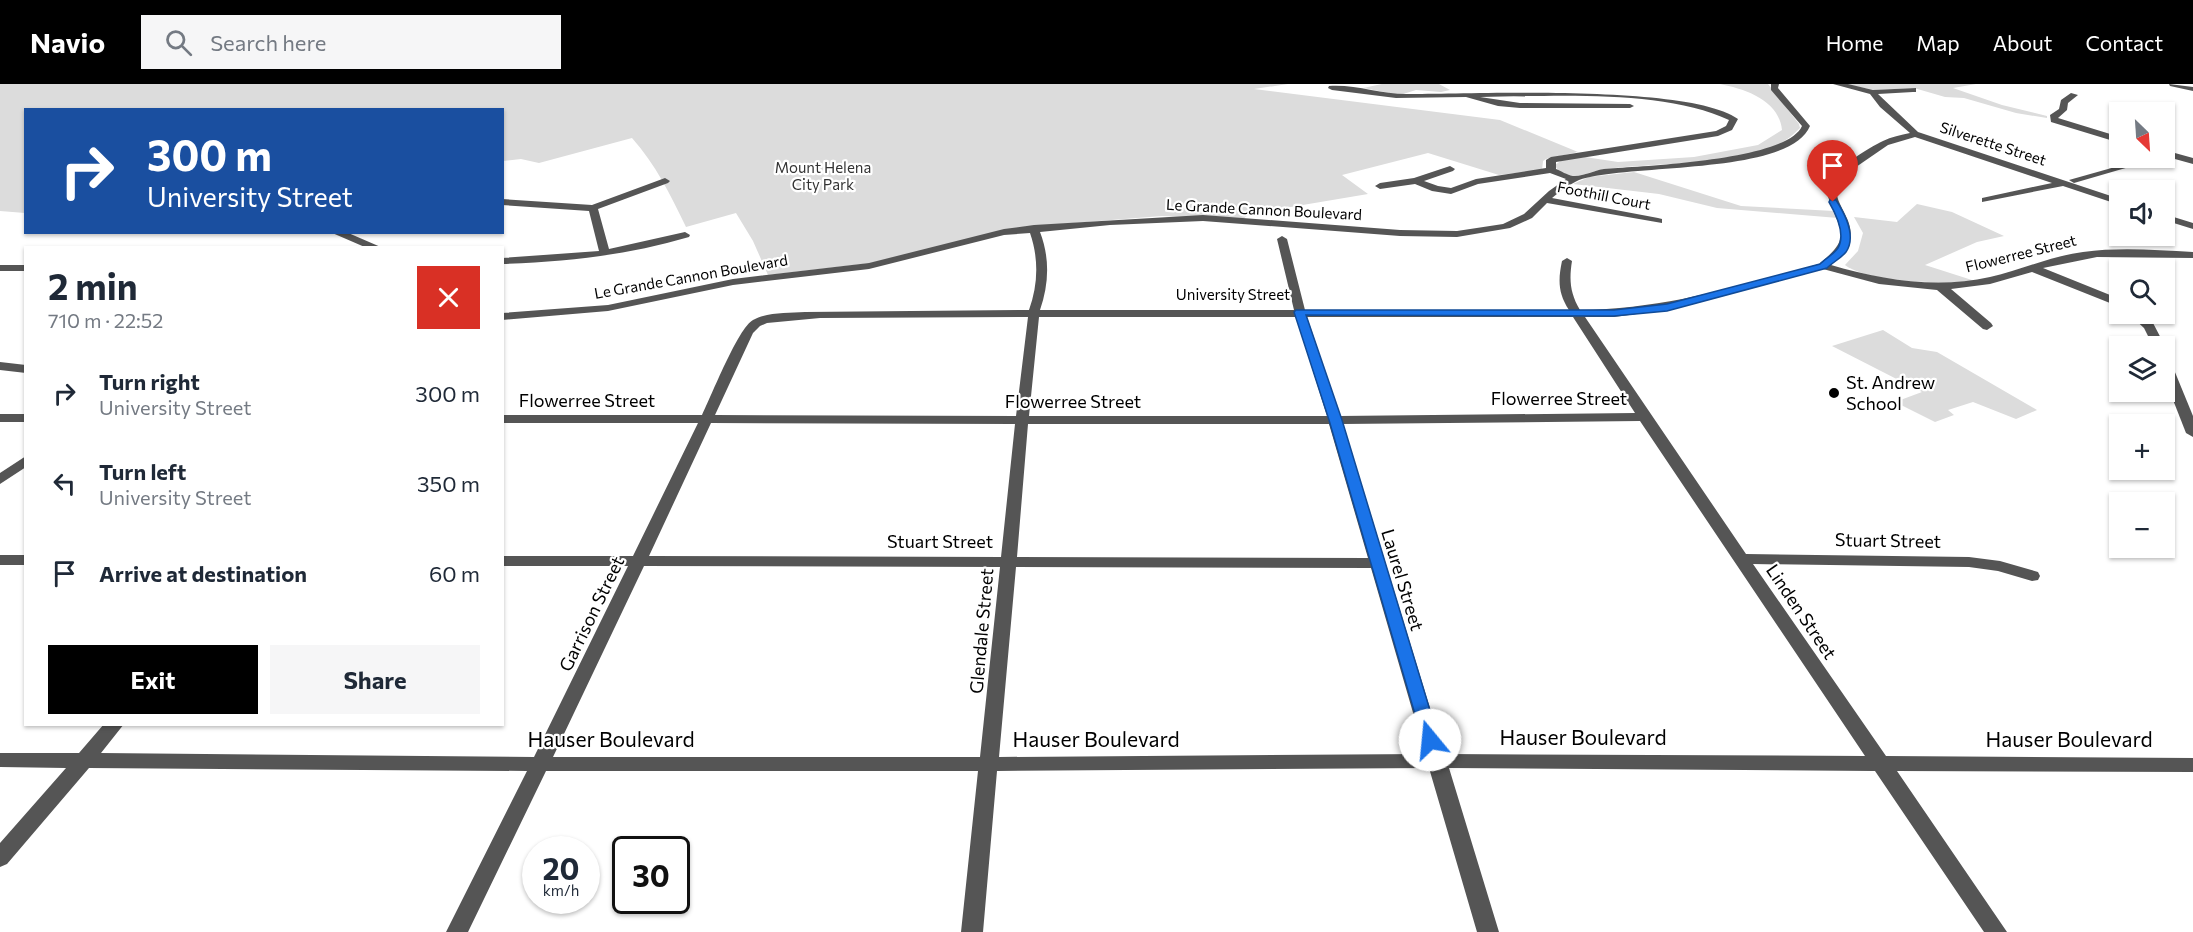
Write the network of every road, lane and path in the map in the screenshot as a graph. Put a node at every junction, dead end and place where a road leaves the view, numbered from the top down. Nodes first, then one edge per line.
1 (1371, 84) edge
2 (1443, 84) edge
3 (1775, 84) edge
4 (1837, 84) edge
5 (2173, 84) edge
6 (1332, 88) dead end
7 (2193, 89) edge
8 (1354, 90) junction
9 (1913, 90) dead end
10 (1463, 92) junction
11 (1873, 92) junction
12 (2074, 95) dead end
13 (1630, 106) dead end
14 (1915, 134) junction
15 (2109, 137) edge
16 (2185, 150) dead end
17 (2175, 152) edge
18 (2175, 157) edge
19 (2193, 162) edge
20 (2119, 168) edge
21 (1450, 169) dead end
22 (1551, 170) junction
23 (1574, 179) junction
24 (665, 181) dead end
25 (1416, 181) junction
26 (2069, 182) junction
27 (1380, 186) dead end
28 (1458, 190) junction
29 (2109, 198) edge
30 (1545, 200) junction
31 (1985, 200) dead end
32 (504, 202) edge
33 (1446, 202) dead end
34 (593, 208) junction
35 (2175, 220) edge
36 (1658, 221) dead end
37 (2193, 226) edge
38 (1034, 228) junction
39 (340, 234) edge
40 (685, 235) dead end
41 (1282, 239) dead end
42 (373, 246) edge
43 (605, 253) junction
44 (2193, 255) edge
45 (504, 261) edge
46 (1567, 261) dead end
47 (1823, 266) junction
48 (0, 268) edge
49 (23, 268) edge
50 (2032, 268) junction
51 (0, 280) edge
52 (1940, 286) junction
53 (2109, 300) edge
54 (1034, 312) junction
55 (1300, 312) junction
56 (1576, 312) junction
57 (504, 317) edge
58 (766, 319) joint
59 (1987, 326) dead end
60 (0, 366) edge
61 (24, 369) edge
62 (2175, 388) edge
63 (1644, 417) junction
64 (0, 418) edge
65 (24, 418) edge
66 (504, 419) edge
67 (708, 419) junction
68 (1022, 420) junction
69 (1335, 420) junction
70 (2193, 433) edge
71 (24, 462) edge
72 (0, 480) edge
73 (1741, 559) junction
74 (0, 560) edge
75 (24, 560) edge
76 (504, 561) edge
77 (639, 561) junction
78 (1008, 562) junction
79 (1377, 563) junction
80 (2032, 576) dead end
81 (113, 726) edge
82 (0, 759) edge
83 (83, 760) junction
84 (1437, 761) junction
85 (541, 764) junction
86 (988, 764) junction
87 (1881, 764) junction
88 (2193, 765) edge
89 (0, 858) edge
90 (457, 932) edge
91 (972, 932) edge
92 (1488, 932) edge
93 (1996, 932) edge

1 - 8 street
2 - 10 street
3 - 23 street, Le Grande Cannon Boulevard
4 - 11 street
5 - 7 street
6 - 8 street
8 - 10 street
9 - 11 street
10 - 13 street
10 - 22 street
11 - 14 street, Silverette Street
12 - 15 street
14 - 26 street, Silverette Street
14 - 47 street
16 - 17 street
18 - 19 street
20 - 26 street
21 - 25 street
22 - 23 street
22 - 28 street
23 - 30 street, Le Grande Cannon Boulevard
24 - 34 street
25 - 27 street
25 - 28 street
26 - 29 street, Silverette Street
26 - 31 street
28 - 33 street
30 - 36 street, Foothill Court
30 - 38 street, Le Grande Cannon Boulevard
32 - 34 street
34 - 43 street
35 - 37 street
38 - 54 street, Glendale Street
38 - 57 street, Le Grande Cannon Boulevard
39 - 42 street
40 - 43 street
41 - 55 street, Laurel Street
43 - 45 street
44 - 50 street, Flowerree Street
46 - 56 street, Linden Street
47 - 52 street, Flowerree Street
47 - 56 street, University Street
48 - 49 street
49 - 51 street
50 - 52 street, Flowerree Street
50 - 53 street
52 - 59 street
54 - 55 street, University Street
54 - 58 street, University Street
54 - 68 street, Glendale Street
55 - 56 street, University Street
55 - 69 street, Laurel Street
56 - 63 street, Linden Street
58 - 67 street, Garrison Street
60 - 61 street
62 - 70 street
63 - 69 street, Flowerree Street
63 - 73 street, Linden Street
64 - 65 street
66 - 67 street, Flowerree Street
67 - 68 street, Flowerree Street
67 - 77 street, Garrison Street
68 - 69 street, Flowerree Street
68 - 78 street, Glendale Street
69 - 79 street, Laurel Street
71 - 72 street
73 - 80 street, Stuart Street
73 - 87 street, Linden Street
74 - 75 street
76 - 77 street, Stuart Street
77 - 78 street, Stuart Street
77 - 85 street, Garrison Street
78 - 79 street, Stuart Street
78 - 86 street, Glendale Street
79 - 84 street, Laurel Street
81 - 83 street
82 - 83 street, Hauser Boulevard
83 - 85 street, Hauser Boulevard
83 - 89 street
84 - 86 street, Hauser Boulevard
84 - 87 street, Hauser Boulevard
84 - 92 street, Laurel Street
85 - 86 street, Hauser Boulevard
85 - 90 street, Garrison Street
86 - 91 street, Glendale Street
87 - 88 street, Hauser Boulevard
87 - 93 street, Linden Street

